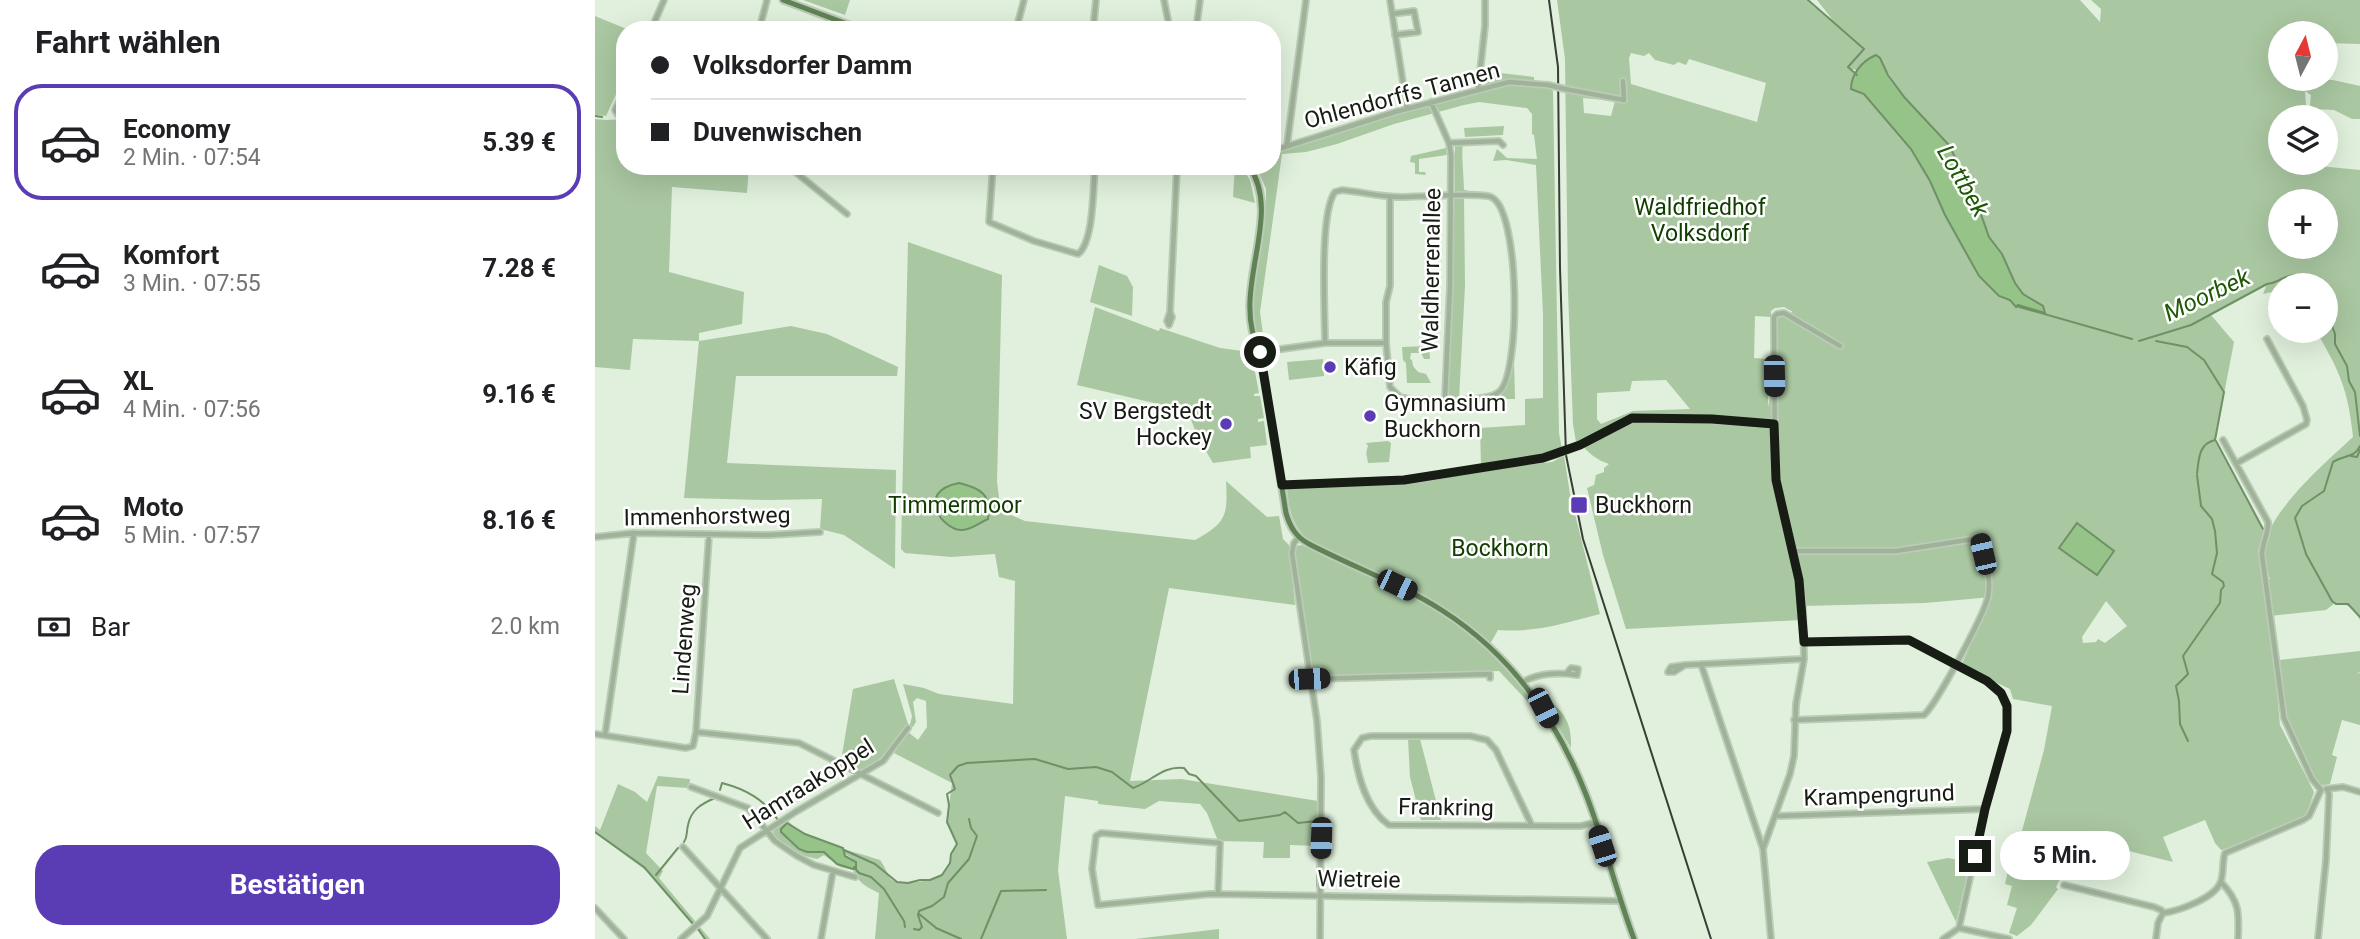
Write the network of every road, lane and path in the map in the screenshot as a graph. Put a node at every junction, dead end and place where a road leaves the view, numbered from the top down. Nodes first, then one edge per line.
1 (664, 0) edge
2 (767, 0) edge
3 (783, 0) edge
4 (1024, 0) edge
5 (1096, 0) edge
6 (1164, 0) edge
7 (1200, 0) edge
8 (1305, 0) edge
9 (1390, 0) edge
10 (1485, 0) edge
11 (1392, 15) junction
12 (655, 21) edge
13 (761, 21) edge
14 (839, 21) edge
15 (1018, 21) edge
16 (1094, 21) edge
17 (1168, 21) edge
18 (1197, 21) edge
19 (1395, 35) junction
20 (1623, 81) dead end
21 (1478, 90) junction
22 (1430, 102) junction
23 (1407, 108) junction
24 (1449, 143) junction
25 (1287, 145) junction
26 (1503, 145) dead end
27 (1281, 147) edge
28 (799, 175) edge
29 (992, 175) edge
30 (1094, 175) edge
31 (1177, 175) edge
32 (1255, 175) edge
33 (1450, 196) junction
34 (1390, 197) junction
35 (847, 214) dead end
36 (1170, 312) dead end
37 (2267, 339) dead end
38 (1325, 343) junction
39 (1386, 343) junction
40 (1840, 346) dead end
41 (1260, 352) junction
42 (1445, 399) junction
43 (1774, 424) junction
44 (2223, 440) dead end
45 (2237, 463) junction
46 (1282, 485) junction
47 (820, 532) dead end
48 (634, 533) junction
49 (709, 535) junction
50 (595, 537) edge
51 (1299, 537) junction
52 (1793, 551) junction
53 (1804, 642) junction
54 (1804, 659) junction
55 (1700, 664) junction
56 (1956, 664) junction
57 (1685, 665) dead end
58 (1567, 673) dead end
59 (1490, 678) dead end
60 (1309, 679) junction
61 (1523, 682) junction
62 (1794, 720) junction
63 (908, 728) dead end
64 (696, 732) junction
65 (595, 734) edge
66 (604, 735) junction
67 (860, 775) junction
68 (691, 787) dead end
69 (2324, 789) junction
70 (2360, 792) edge
71 (1985, 809) junction
72 (938, 813) dead end
73 (1775, 816) junction
74 (1595, 822) junction
75 (1532, 825) junction
76 (767, 831) junction
77 (683, 847) dead end
78 (1763, 849) junction
79 (834, 871) junction
80 (855, 877) dead end
81 (2221, 882) junction
82 (2064, 885) dead end
83 (722, 887) junction
84 (1218, 894) junction
85 (1320, 895) junction
86 (1620, 901) junction
87 (595, 908) edge
88 (2163, 913) junction
89 (1959, 928) junction
90 (624, 939) edge
91 (681, 939) edge
92 (767, 939) edge
93 (821, 939) edge
94 (1320, 939) edge
95 (1635, 939) edge
96 (1771, 939) edge
97 (1943, 939) edge
98 (2008, 939) edge
99 (2156, 939) edge
100 (2238, 939) edge
101 (2318, 939) edge

1 - 12 street
2 - 13 street
3 - 14 main road
4 - 15 street
5 - 16 street
6 - 17 street
7 - 18 street
8 - 25 street
9 - 11 street
10 - 21 street
11 - 19 street
11 - 19 street
19 - 23 street
20 - 21 street, Ohlendorffs Tannen, bridge
21 - 22 street, Ohlendorffs Tannen
22 - 23 street, Ohlendorffs Tannen
22 - 24 street, Waldherrenallee
23 - 25 street, Ohlendorffs Tannen
24 - 26 street
24 - 33 street, Waldherrenallee
25 - 27 street, Ohlendorffs Tannen
28 - 35 street
29 - 30 street
31 - 36 street
32 - 41 main road
33 - 34 street
33 - 42 street, Waldherrenallee
33 - 42 street
34 - 38 street
34 - 39 street
37 - 45 street
38 - 39 street
38 - 41 street
39 - 42 street
40 - 43 street
41 - 46 main road
43 - 46 street, bridge
43 - 52 street
44 - 45 street
45 - 69 street
46 - 51 main road
47 - 49 street, Immenhorstweg
48 - 49 street, Immenhorstweg
48 - 50 street, Immenhorstweg
48 - 66 street
49 - 64 street, Lindenweg
51 - 60 street
51 - 61 main road
52 - 53 street
52 - 56 street
53 - 54 street
53 - 56 street
54 - 55 street
54 - 62 street
55 - 57 street
55 - 78 street
56 - 62 street
56 - 71 street
58 - 61 street
59 - 60 street
60 - 85 street
61 - 74 main road
62 - 73 street
63 - 67 street, Hamraakoppel
64 - 66 street, Lindenweg
64 - 67 street
65 - 66 street
67 - 72 street
67 - 76 street, Hamraakoppel
68 - 76 street
69 - 70 street
69 - 81 street
69 - 101 street
71 - 73 street, Krampengrund
71 - 89 street
73 - 78 street
74 - 75 street, Frankring
74 - 86 main road
75 - 75 street, Frankring
76 - 79 street
76 - 83 street, Hamraakoppel
77 - 83 street
78 - 96 street
79 - 80 street
79 - 93 street
81 - 88 street
81 - 100 street
82 - 88 street
83 - 91 street, Hamraakoppel
83 - 92 street
84 - 84 street, Wietreie
84 - 85 street, Wietreie
85 - 86 street, Wietreie
85 - 94 street
86 - 95 main road
87 - 90 street
88 - 99 street
89 - 97 street
89 - 98 street

